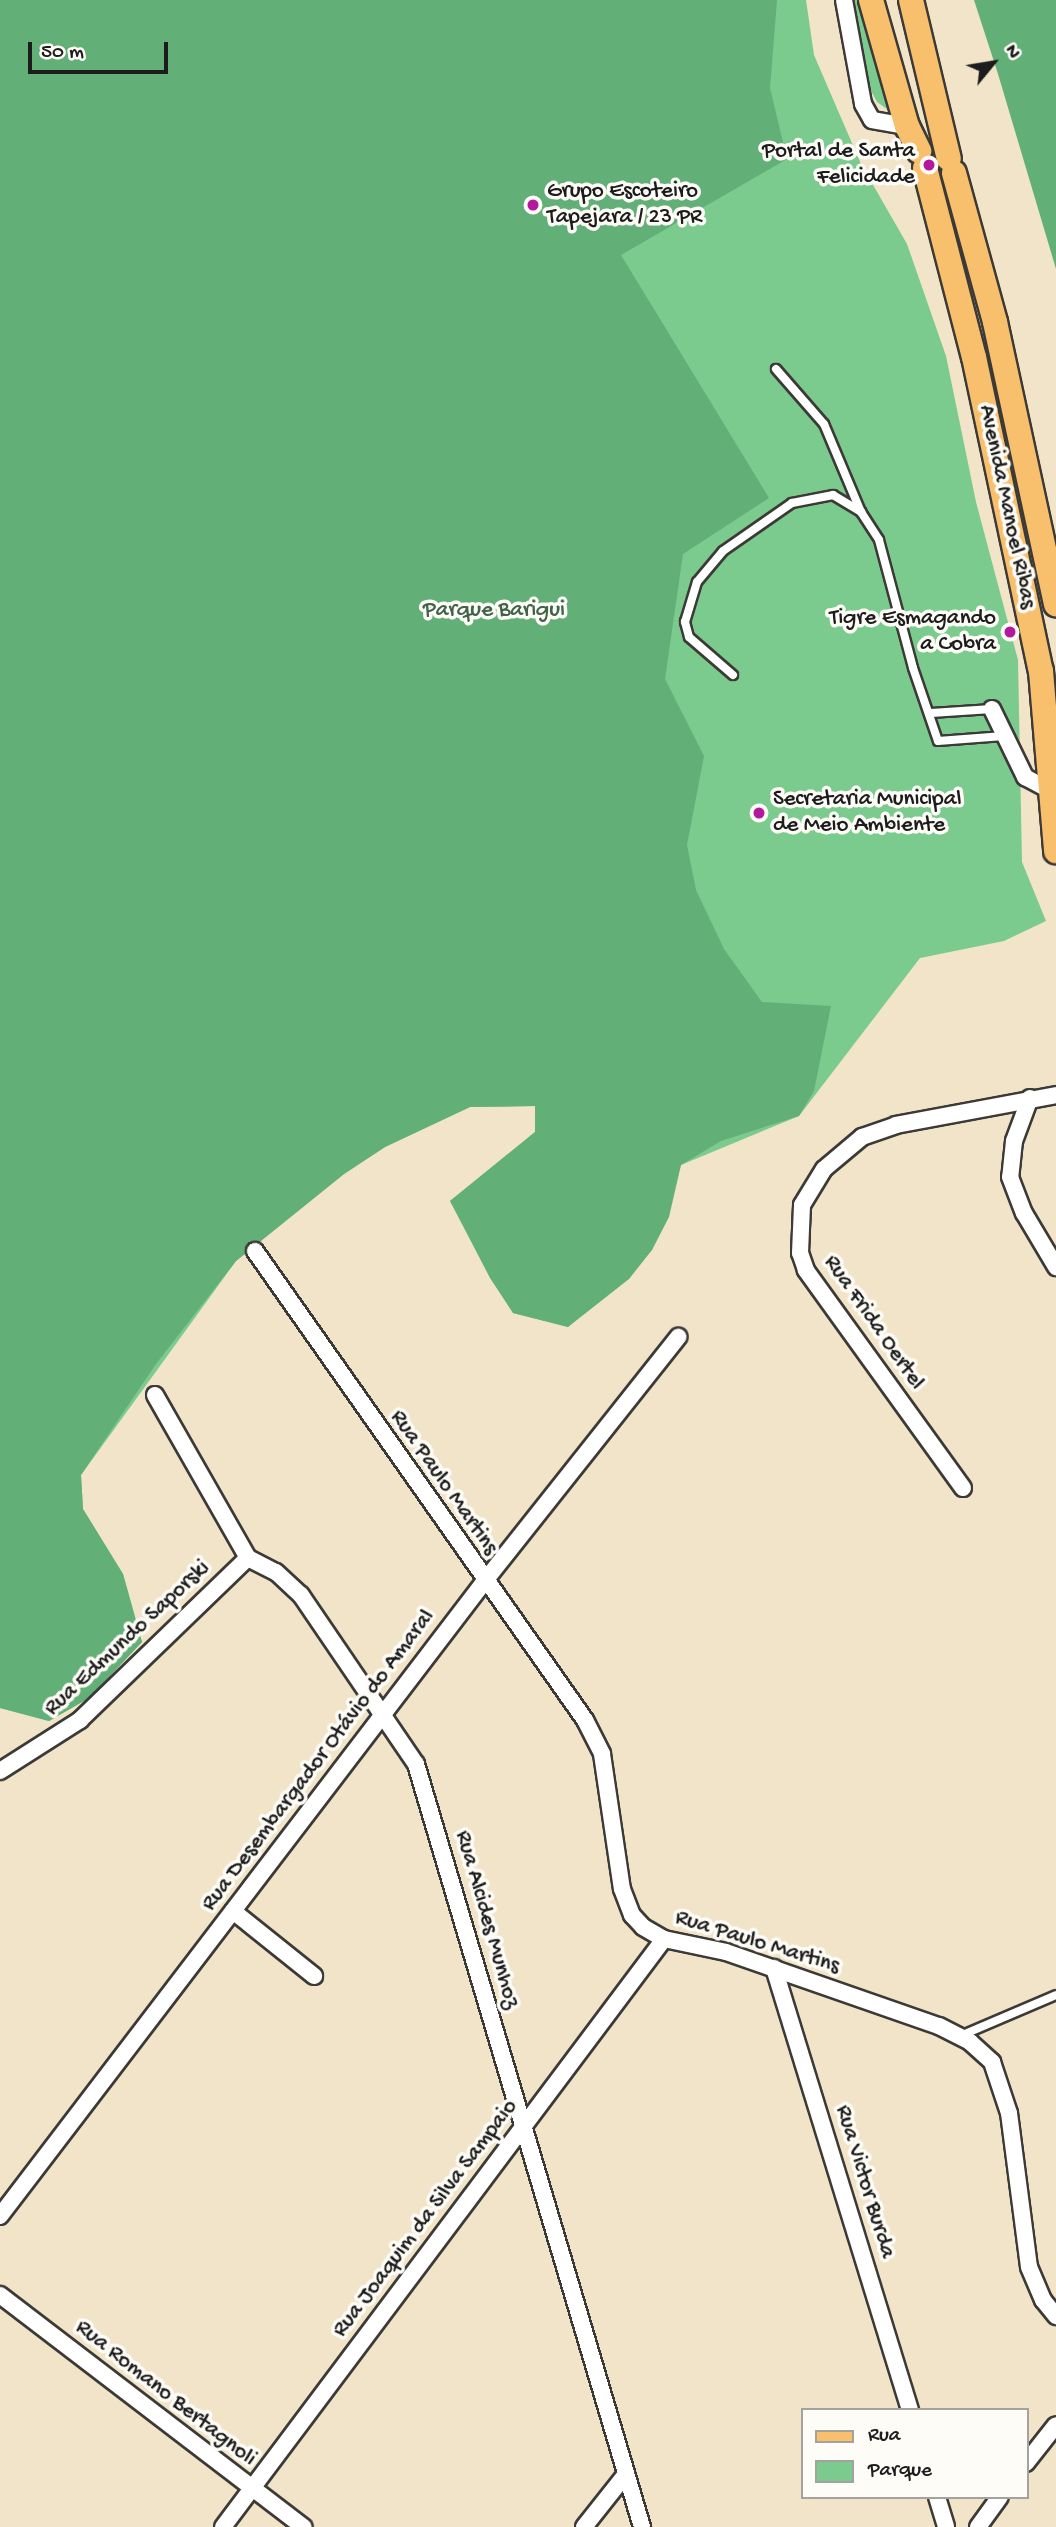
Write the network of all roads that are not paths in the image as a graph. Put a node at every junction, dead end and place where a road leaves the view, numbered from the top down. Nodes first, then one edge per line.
1 (844, 0) edge
2 (871, 0) edge
3 (911, 0) edge
4 (907, 126) junction
5 (776, 369) dead end
6 (861, 512) junction
7 (1056, 604) edge
8 (733, 675) dead end
9 (992, 709) joint
10 (931, 713) junction
11 (1004, 736) junction
12 (1048, 789) junction
13 (1056, 851) edge
14 (1056, 1095) edge
15 (1030, 1098) junction
16 (255, 1251) dead end
17 (1056, 1266) edge
18 (678, 1337) dead end
19 (155, 1395) dead end
20 (963, 1488) dead end
21 (248, 1558) junction
22 (484, 1582) junction
23 (383, 1714) junction
24 (0, 1771) edge
25 (233, 1911) junction
26 (664, 1939) junction
27 (774, 1968) junction
28 (314, 1976) dead end
29 (1056, 1995) edge
30 (960, 2036) junction
31 (524, 2126) junction
32 (0, 2216) edge
33 (0, 2295) edge
34 (1056, 2316) edge
35 (910, 2408) edge
36 (1056, 2425) edge
37 (1028, 2460) edge
38 (626, 2474) junction
39 (251, 2490) junction
40 (938, 2499) edge
41 (999, 2499) edge
42 (223, 2527) edge
43 (303, 2527) edge
44 (584, 2527) edge
45 (642, 2527) edge
46 (946, 2527) edge
47 (978, 2527) edge

1 - 4 street
2 - 4 main road, Avenida Manoel Ribas
3 - 7 main road, Avenida Manoel Ribas
4 - 12 main road, Avenida Manoel Ribas
5 - 6 lane
6 - 8 lane
6 - 10 lane
9 - 10 lane
9 - 11 street
10 - 11 lane
11 - 12 street
12 - 13 main road, Avenida Manoel Ribas
14 - 15 street, Rua Frida Oertel
15 - 17 street
15 - 20 street, Rua Frida Oertel
16 - 22 street, Rua Paulo Martins
18 - 22 street, Rua Desembargador Otávio do Amaral
19 - 21 street
21 - 23 street, Rua Alcides Munhoz
21 - 24 street, Rua Edmundo Saporski
22 - 23 street, Rua Desembargador Otávio do Amaral
22 - 26 street, Rua Paulo Martins
23 - 25 street, Rua Desembargador Otávio do Amaral
23 - 31 street, Rua Alcides Munhoz
25 - 28 street
25 - 32 street, Rua Desembargador Otávio do Amaral
26 - 27 street, Rua Paulo Martins
26 - 31 street, Rua Joaquim da Silva Sampaio
27 - 30 street, Rua Paulo Martins
27 - 35 street, Rua Victor Burda
29 - 30 lane
30 - 34 street, Rua Paulo Martins
31 - 38 street, Rua Alcides Munhoz
31 - 39 street, Rua Joaquim da Silva Sampaio
33 - 39 street, Rua Romano Bertagnoli
36 - 37 street
38 - 44 street
38 - 45 street, Rua Alcides Munhoz
39 - 42 street, Rua Joaquim da Silva Sampaio
39 - 43 street, Rua Romano Bertagnoli
40 - 46 street
41 - 47 street

